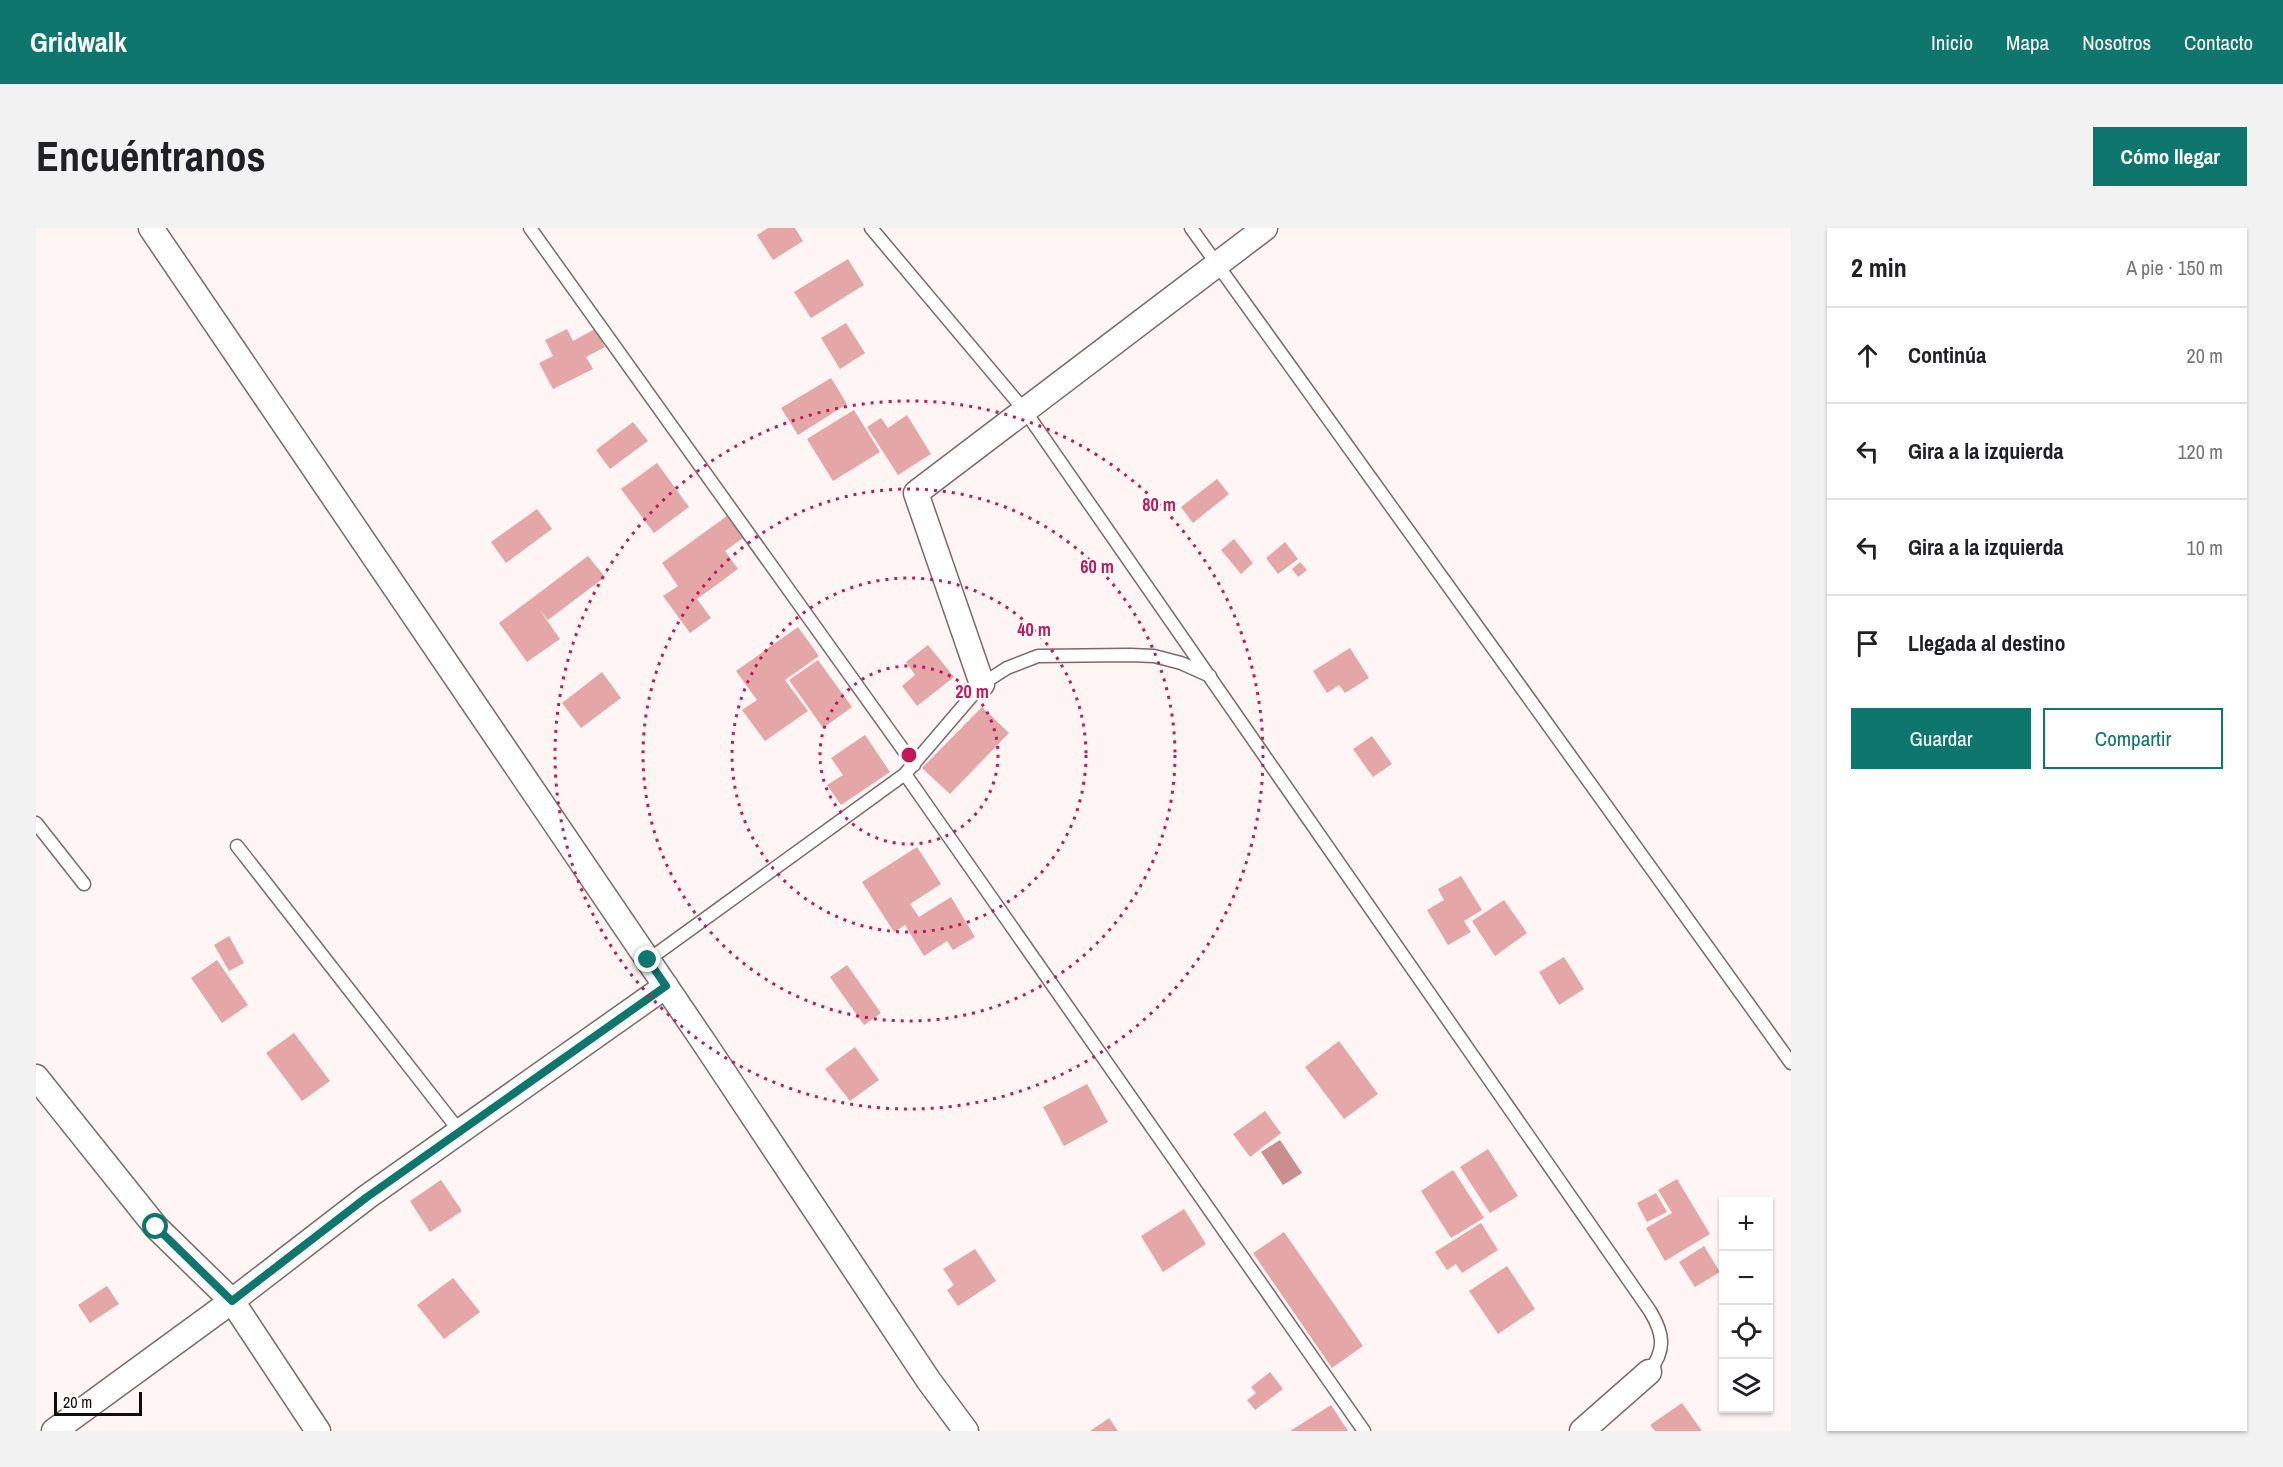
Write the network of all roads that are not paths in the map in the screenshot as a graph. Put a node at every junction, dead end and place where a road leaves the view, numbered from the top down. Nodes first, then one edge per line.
1 (151, 228) edge
2 (530, 228) edge
3 (870, 228) edge
4 (1191, 228) edge
5 (1265, 228) edge
6 (1219, 263) junction
7 (1025, 411) junction
8 (1210, 676) junction
9 (982, 684) junction
10 (909, 770) junction
11 (36, 823) edge
12 (237, 846) dead end
13 (84, 884) dead end
14 (648, 960) junction
15 (666, 986) junction
16 (1791, 1063) edge
17 (36, 1077) edge
18 (461, 1133) junction
19 (232, 1301) junction
20 (1649, 1372) joint
21 (54, 1431) edge
22 (318, 1431) edge
23 (966, 1431) edge
24 (1364, 1431) edge
25 (1582, 1431) edge

1 - 14 street
2 - 10 lane
3 - 7 lane
4 - 6 lane
5 - 6 street
6 - 7 street
6 - 16 lane
7 - 8 lane
7 - 9 street
8 - 9 lane
8 - 20 lane
9 - 10 lane
10 - 14 lane
10 - 24 lane
11 - 13 lane
12 - 18 lane
14 - 15 street
15 - 18 street
15 - 23 street
17 - 19 street
18 - 19 street
19 - 21 street
19 - 22 street
20 - 25 street

